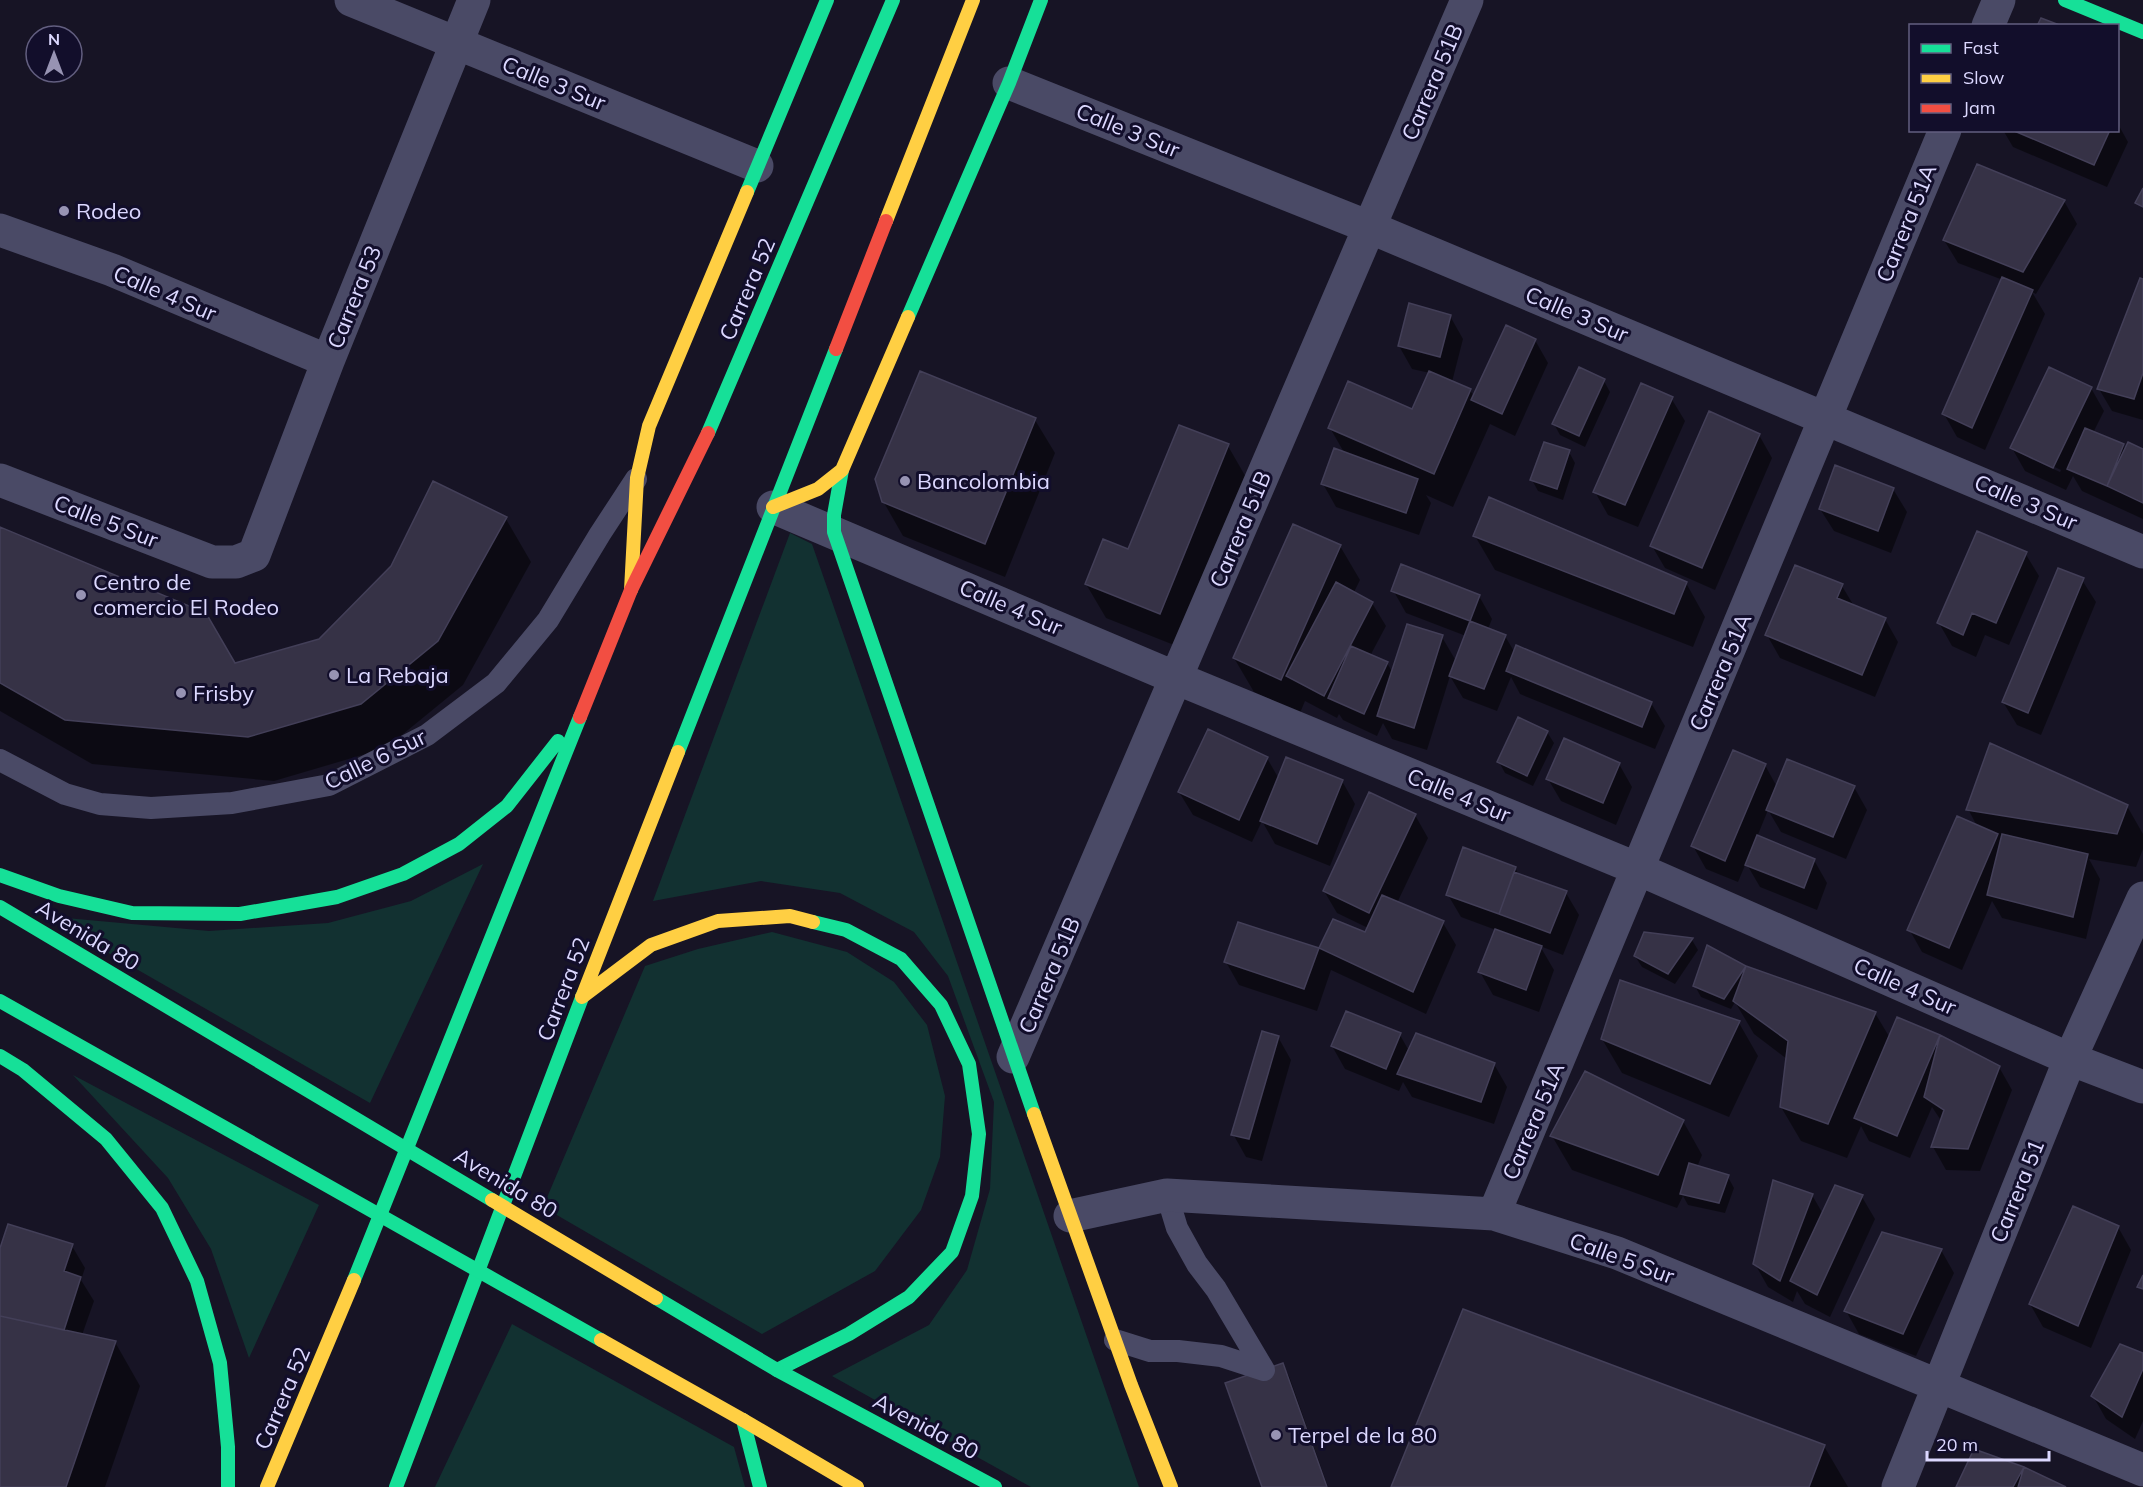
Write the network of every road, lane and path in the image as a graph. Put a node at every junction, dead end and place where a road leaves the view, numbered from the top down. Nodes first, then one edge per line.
1 (351, 0) edge
2 (474, 0) edge
3 (827, 0) edge
4 (893, 0) edge
5 (973, 0) edge
6 (1041, 0) edge
7 (1467, 0) edge
8 (1999, 0) edge
9 (2065, 0) edge
10 (1989, 24) edge
11 (2143, 32) edge
12 (457, 43) junction
13 (1009, 83) junction
14 (1944, 132) edge
15 (757, 166) junction
16 (1370, 227) junction
17 (2, 238) edge
18 (328, 361) junction
19 (1826, 418) junction
20 (842, 470) junction
21 (637, 478) junction
22 (0, 480) edge
23 (773, 507) junction
24 (834, 532) junction
25 (2143, 552) edge
26 (212, 562) joint
27 (631, 590) junction
28 (1176, 678) junction
29 (581, 711) junction
30 (0, 760) edge
31 (1638, 868) junction
32 (0, 875) edge
33 (2143, 898) edge
34 (0, 907) edge
35 (582, 997) junction
36 (0, 1001) edge
37 (0, 1056) edge
38 (1013, 1058) junction
39 (2070, 1059) junction
40 (2143, 1087) edge
41 (1167, 1196) junction
42 (1494, 1214) junction
43 (1070, 1216) junction
44 (1115, 1340) junction
45 (777, 1370) junction
46 (1938, 1386) junction
47 (742, 1420) junction
48 (2143, 1470) edge
49 (228, 1487) edge
50 (267, 1487) edge
51 (396, 1487) edge
52 (760, 1487) edge
53 (857, 1487) edge
54 (996, 1487) edge
55 (1171, 1487) edge
56 (1898, 1487) edge

1 - 12 street, Calle 3 Sur
2 - 12 street, Carrera 53
3 - 15 main road, Carrera 52
4 - 27 main road, Carrera 52
5 - 23 main road, Carrera 52
6 - 13 main road
7 - 16 street, Carrera 51B
8 - 10 street
9 - 11 main road
12 - 15 street, Calle 3 Sur
12 - 18 street, Carrera 53
13 - 16 street, Calle 3 Sur
13 - 20 main road
14 - 19 street, Carrera 51A
15 - 21 main road, Carrera 52
16 - 19 street, Calle 3 Sur
16 - 28 street, Carrera 51B
17 - 18 street, Calle 4 Sur
18 - 26 street, Carrera 53
19 - 25 street, Calle 3 Sur
19 - 31 street, Carrera 51A
20 - 23 main road
20 - 24 main road
21 - 27 main road, Carrera 52
21 - 30 lane, Calle 6 Sur
22 - 26 street, Calle 5 Sur
23 - 24 street, Calle 4 Sur
23 - 35 main road, Carrera 52
24 - 28 street, Calle 4 Sur
24 - 38 main road
27 - 29 main road, Carrera 52
28 - 31 street, Calle 4 Sur
28 - 38 street, Carrera 51B
29 - 32 main road
29 - 50 main road, Carrera 52
31 - 39 street, Calle 4 Sur
31 - 42 street, Carrera 51A
33 - 39 street, Carrera 51
34 - 45 main road, Avenida 80, bridge
35 - 45 main road
35 - 51 main road, Carrera 52
36 - 47 main road, bridge
37 - 49 main road
38 - 43 main road
39 - 40 street, Calle 4 Sur
39 - 46 street, Carrera 51
41 - 42 street, Calle 5 Sur
41 - 43 street, Calle 5 Sur
41 - 44 lane
42 - 46 street, Calle 5 Sur
43 - 44 main road
44 - 55 main road
45 - 54 main road, Avenida 80
46 - 48 street, Calle 5 Sur
46 - 56 street, Carrera 51
47 - 52 main road
47 - 53 main road

